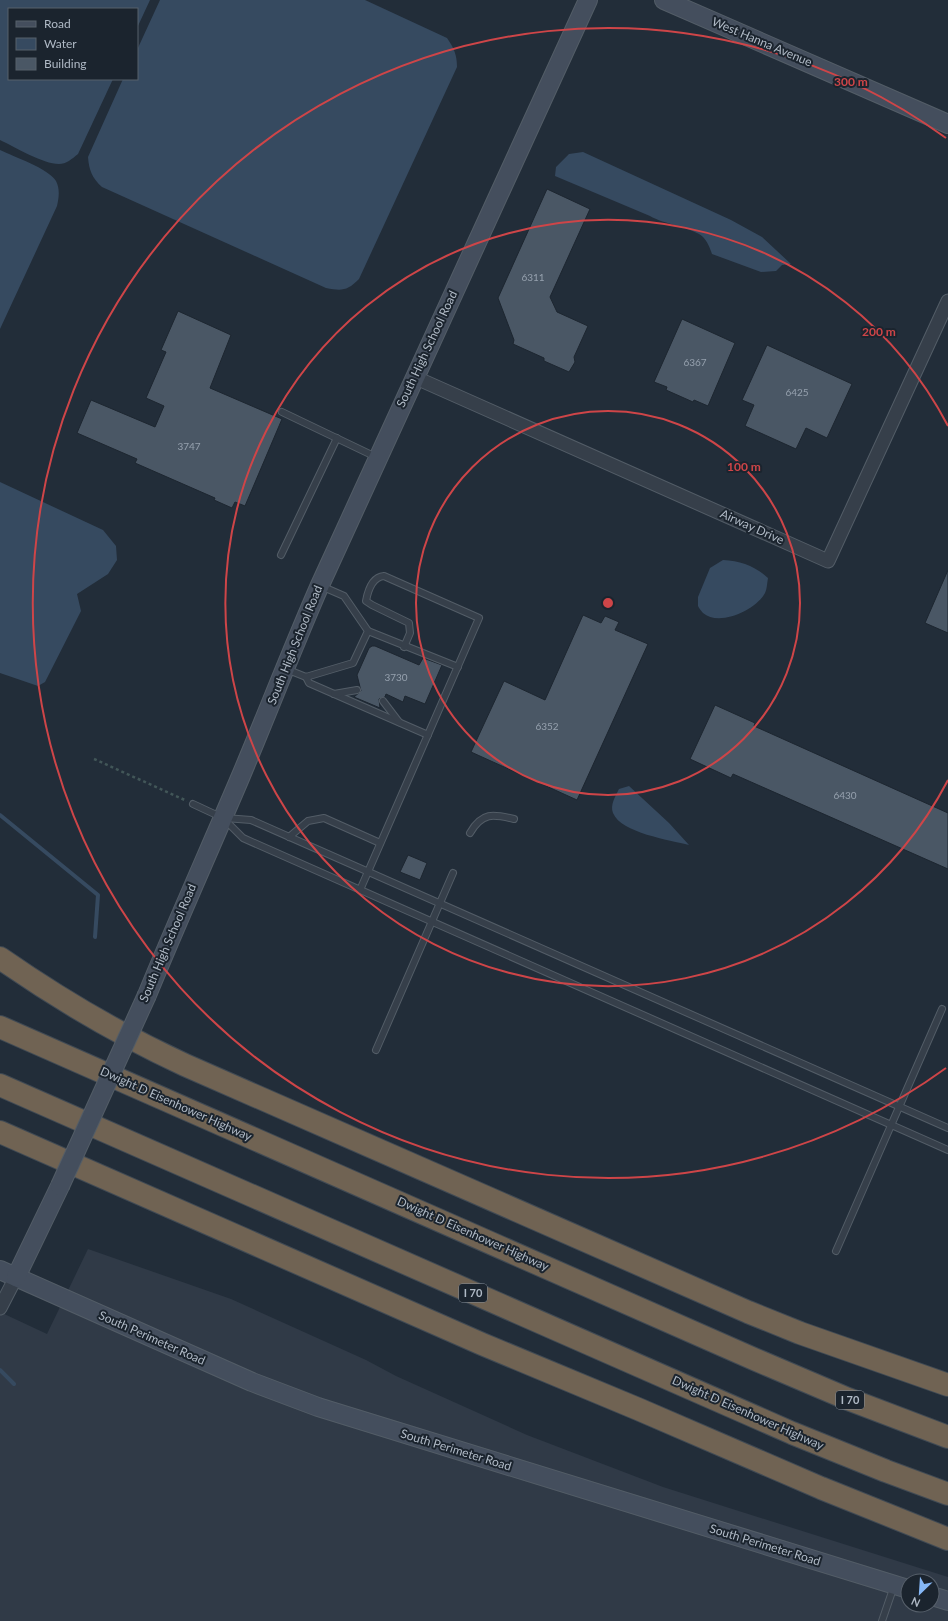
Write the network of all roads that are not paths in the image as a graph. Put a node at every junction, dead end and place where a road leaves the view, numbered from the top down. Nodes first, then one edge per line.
1 (588, 0) edge
2 (664, 0) edge
3 (948, 124) edge
4 (948, 301) edge
5 (414, 377) junction
6 (282, 412) dead end
7 (336, 438) junction
8 (377, 458) junction
9 (281, 555) dead end
10 (320, 585) junction
11 (368, 630) junction
12 (404, 646) junction
13 (284, 667) junction
14 (458, 667) junction
15 (306, 677) junction
16 (357, 690) dead end
17 (334, 694) junction
18 (383, 701) dead end
19 (400, 723) junction
20 (428, 735) junction
21 (193, 804) road end
22 (223, 818) junction
23 (514, 819) dead end
24 (470, 833) dead end
25 (289, 837) junction
26 (380, 843) junction
27 (368, 871) junction
28 (453, 873) dead end
29 (360, 890) junction
30 (440, 904) junction
31 (432, 922) junction
32 (0, 958) edge
33 (942, 1009) dead end
34 (0, 1027) edge
35 (376, 1050) dead end
36 (0, 1085) edge
37 (900, 1107) junction
38 (892, 1125) junction
39 (948, 1128) edge
40 (0, 1132) edge
41 (948, 1150) edge
42 (836, 1251) dead end
43 (8, 1274) edge
44 (0, 1308) edge
45 (948, 1385) edge
46 (948, 1437) edge
47 (948, 1494) edge
48 (948, 1539) edge
49 (900, 1587) edge
50 (900, 1589) edge
51 (882, 1621) edge

1 - 5 street, South High School Road
2 - 3 street, West Hanna Avenue
4 - 5 street, Airway Drive
5 - 8 street, South High School Road
6 - 7 lane
7 - 8 lane
7 - 9 lane
8 - 10 street, South High School Road
10 - 11 lane
10 - 13 street, South High School Road
11 - 12 lane
11 - 15 lane
12 - 14 lane
12 - 14 lane
13 - 15 lane
13 - 22 street, South High School Road
14 - 20 lane
15 - 17 lane
16 - 17 lane
17 - 19 lane
18 - 19 lane
19 - 20 lane
20 - 26 lane
21 - 22 lane
22 - 25 lane
22 - 29 lane
22 - 43 street, South High School Road, bridge
23 - 24 lane
25 - 26 lane
25 - 27 lane
26 - 27 lane
27 - 29 lane
27 - 30 lane
28 - 30 lane
29 - 31 lane
30 - 31 lane
30 - 37 lane
31 - 35 lane
31 - 38 lane
32 - 45 highway
33 - 37 lane
34 - 46 highway, Dwight D Eisenhower Highway / I 70
36 - 47 highway, Dwight D Eisenhower Highway / I 70
37 - 38 lane
37 - 39 lane
38 - 41 lane
38 - 42 lane
40 - 48 highway
43 - 44 street
43 - 49 street, South Perimeter Road
50 - 51 lane

